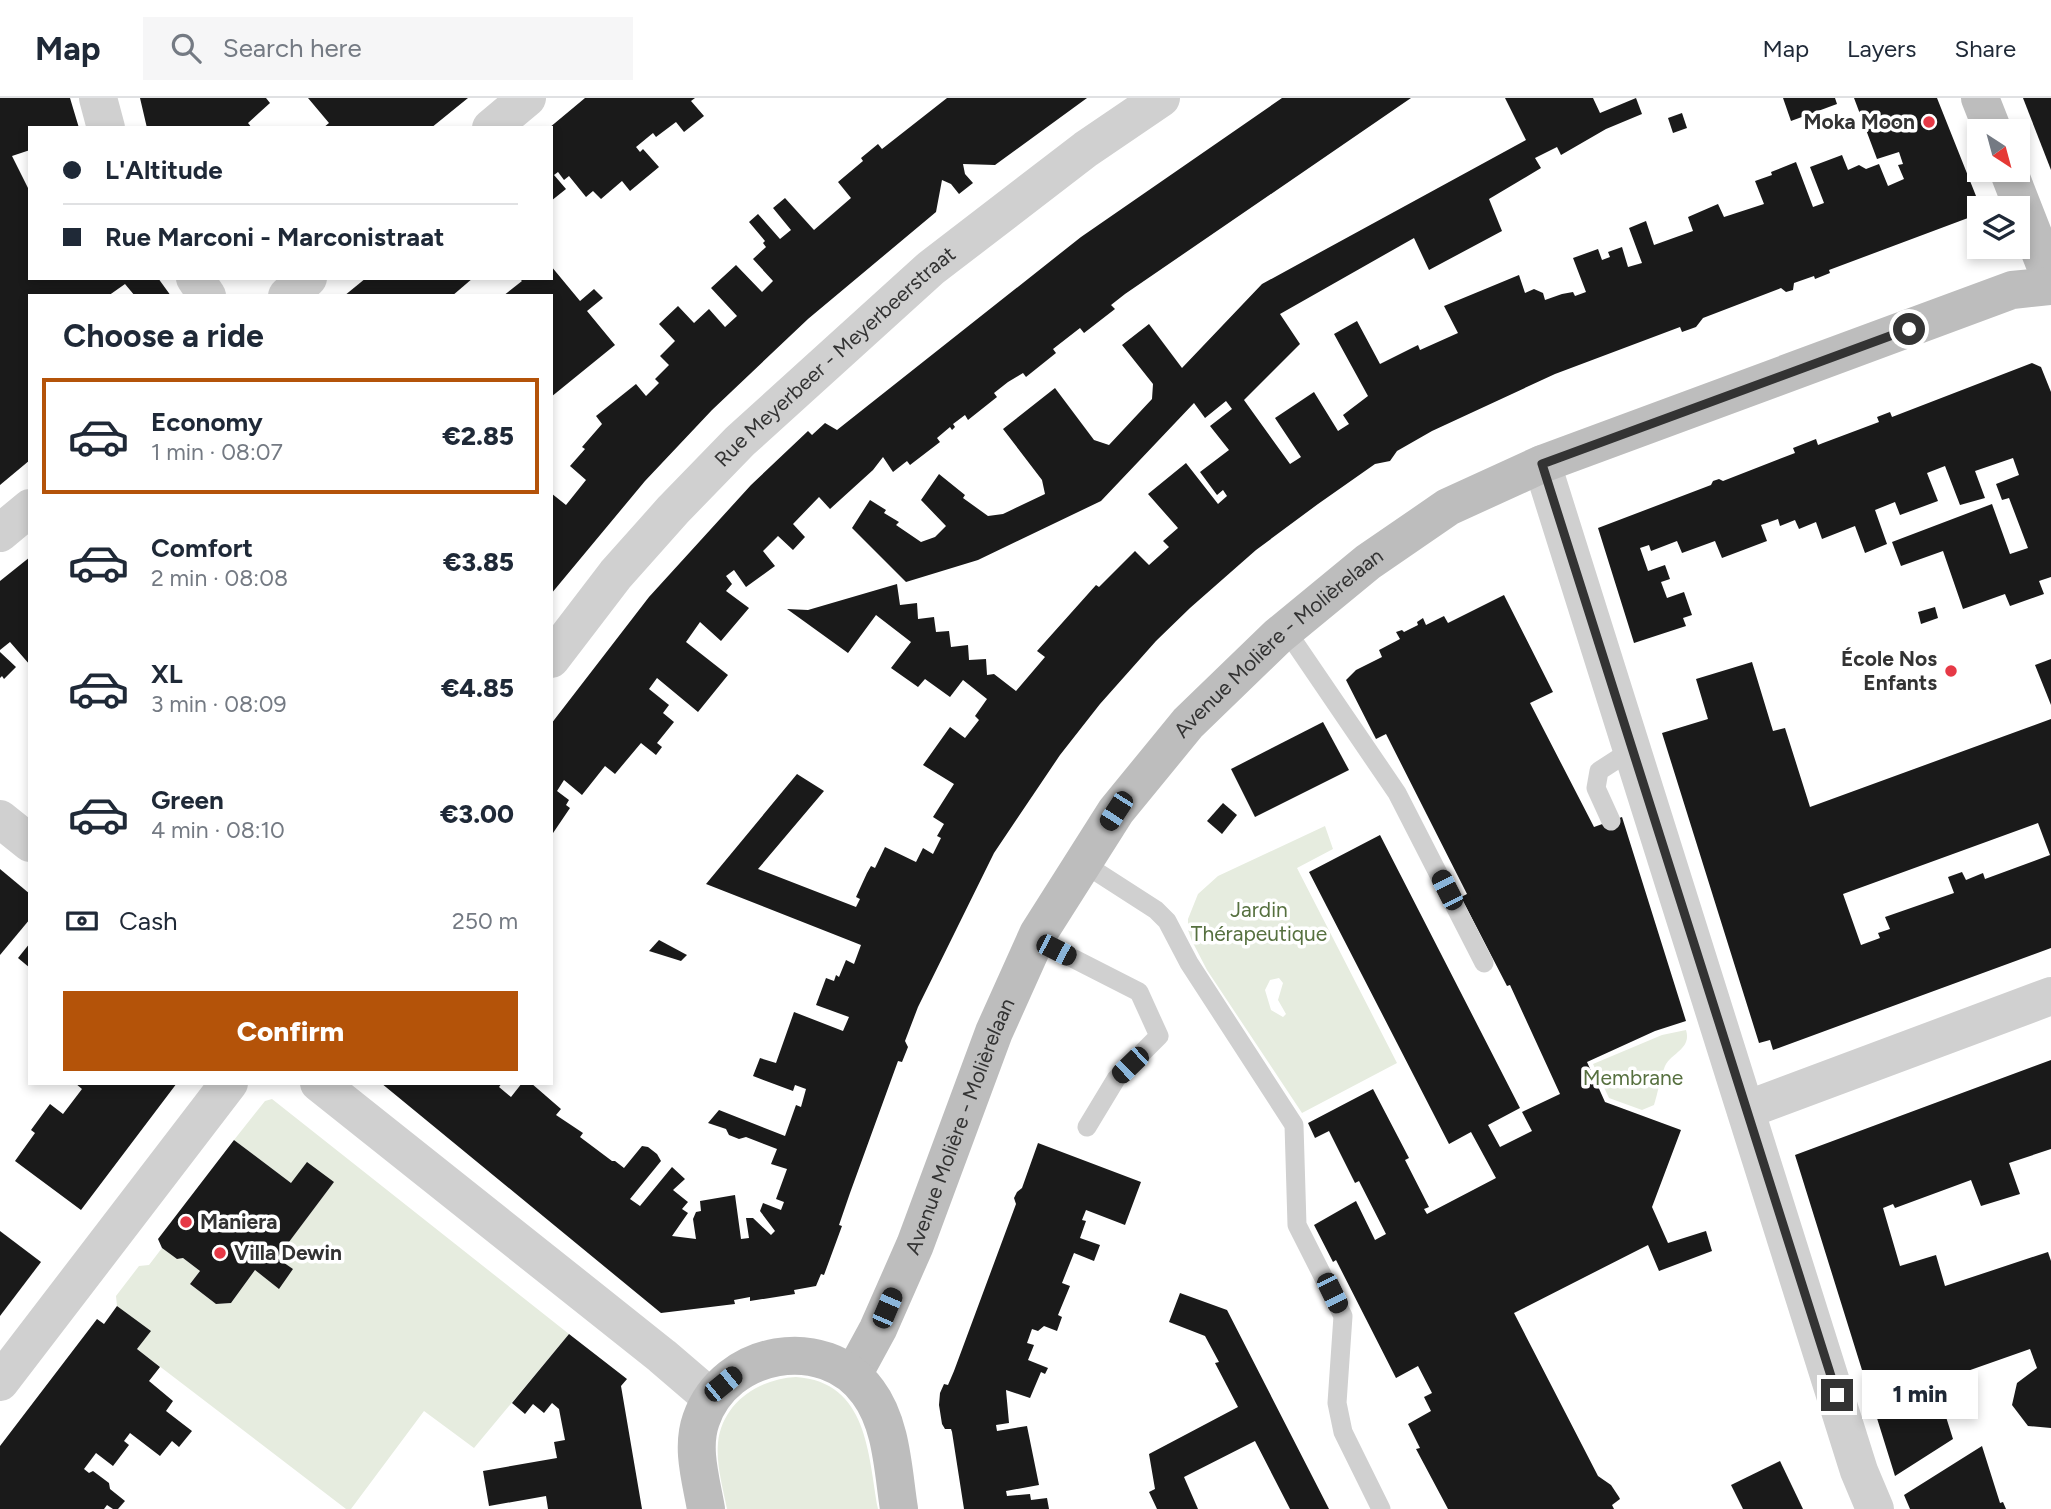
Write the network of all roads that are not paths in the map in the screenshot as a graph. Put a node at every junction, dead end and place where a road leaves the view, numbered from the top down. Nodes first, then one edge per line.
1 (99, 98) edge
2 (527, 98) edge
3 (1161, 98) edge
4 (1980, 98) edge
5 (1988, 119) edge
6 (106, 126) edge
7 (493, 126) edge
8 (2013, 182) edge
9 (306, 280) edge
10 (2051, 280) edge
11 (2051, 286) edge
12 (289, 294) edge
13 (1542, 464) junction
14 (28, 510) edge
15 (0, 533) edge
16 (1286, 630) junction
17 (553, 656) edge
18 (1633, 749) junction
19 (0, 819) edge
20 (1611, 821) dead end
21 (28, 841) edge
22 (1083, 863) junction
23 (1035, 939) junction
24 (1484, 963) dead end
25 (2051, 996) edge
26 (227, 1085) edge
27 (323, 1085) edge
28 (1746, 1110) junction
29 (1087, 1126) dead end
30 (853, 1375) junction
31 (0, 1382) edge
32 (711, 1398) junction
33 (705, 1509) edge
34 (899, 1509) edge
35 (1381, 1509) edge
36 (1875, 1509) edge

1 - 6 street
2 - 7 street
3 - 17 street, Rue Meyerbeer - Meyerbeerstraat
4 - 5 street
8 - 10 street
9 - 12 street
11 - 13 street, Avenue Molière - Molièrelaan
13 - 16 street, Avenue Molière - Molièrelaan
13 - 18 street
14 - 15 street
16 - 22 street, Avenue Molière - Molièrelaan
16 - 24 lane
18 - 20 lane
18 - 28 street
19 - 21 street
22 - 23 street, Avenue Molière - Molièrelaan
22 - 35 lane
23 - 29 lane
23 - 30 street, Avenue Molière - Molièrelaan
25 - 28 street
26 - 31 street
27 - 32 street
28 - 36 street
30 - 32 street
30 - 34 street
32 - 33 street

